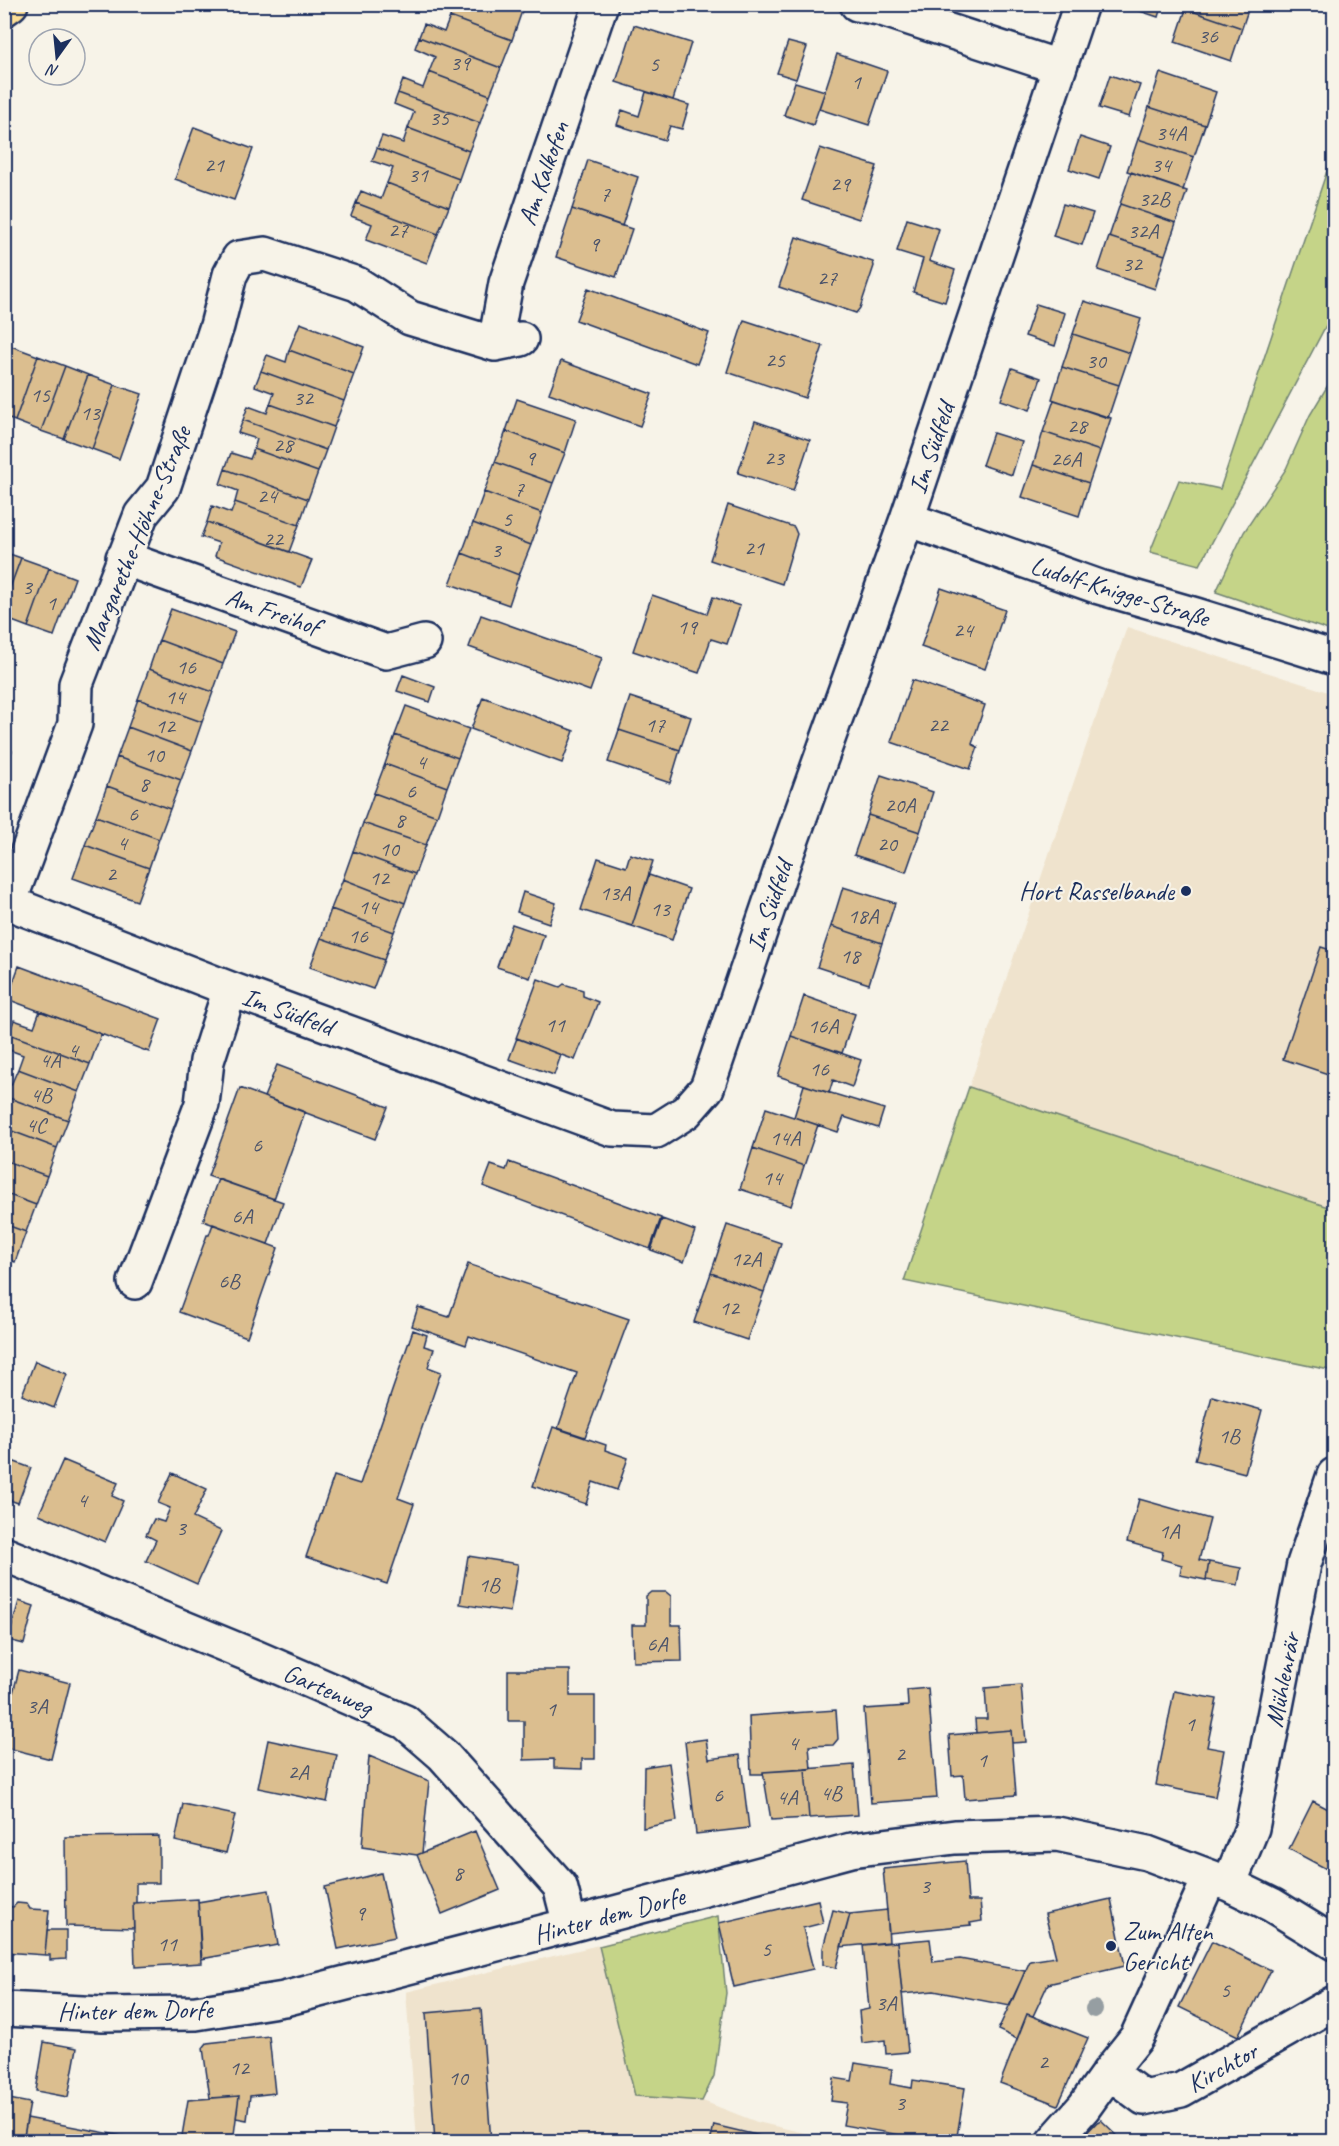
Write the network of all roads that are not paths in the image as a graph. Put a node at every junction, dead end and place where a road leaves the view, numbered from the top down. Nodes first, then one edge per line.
1 (11, 4) edge
2 (601, 4) edge
3 (857, 4) edge
4 (1081, 4) edge
5 (4, 9) edge
6 (1059, 67) junction
7 (508, 341) joint
8 (907, 519) junction
9 (123, 558) junction
10 (424, 642) dead end
11 (1335, 658) edge
12 (8, 899) edge
13 (230, 989) junction
14 (135, 1282) dead end
15 (1335, 1475) edge
16 (4, 1554) edge
17 (1220, 1880) junction
18 (570, 1925) junction
19 (1335, 1943) edge
20 (1335, 2003) edge
21 (4, 2009) edge
22 (1109, 2072) junction
23 (1053, 2142) edge

1 - 5 main road
2 - 7 street, Am Kalkofen
3 - 6 street
4 - 6 street, Im Südfeld
6 - 8 street, Im Südfeld
7 - 9 street, Margarethe-Höhne-Straße
8 - 11 street, Ludolf-Knigge-Straße
8 - 13 street, Im Südfeld
9 - 10 street, Am Freihof
9 - 12 street, Margarethe-Höhne-Straße
12 - 13 street, Im Südfeld
13 - 14 street
15 - 17 street, Mühlenrär
16 - 18 street, Gartenweg
17 - 18 street, Hinter dem Dorfe
17 - 19 street, Hinter dem Dorfe
17 - 22 street
18 - 21 street, Hinter dem Dorfe
20 - 22 street, Kirchtor
22 - 23 street

